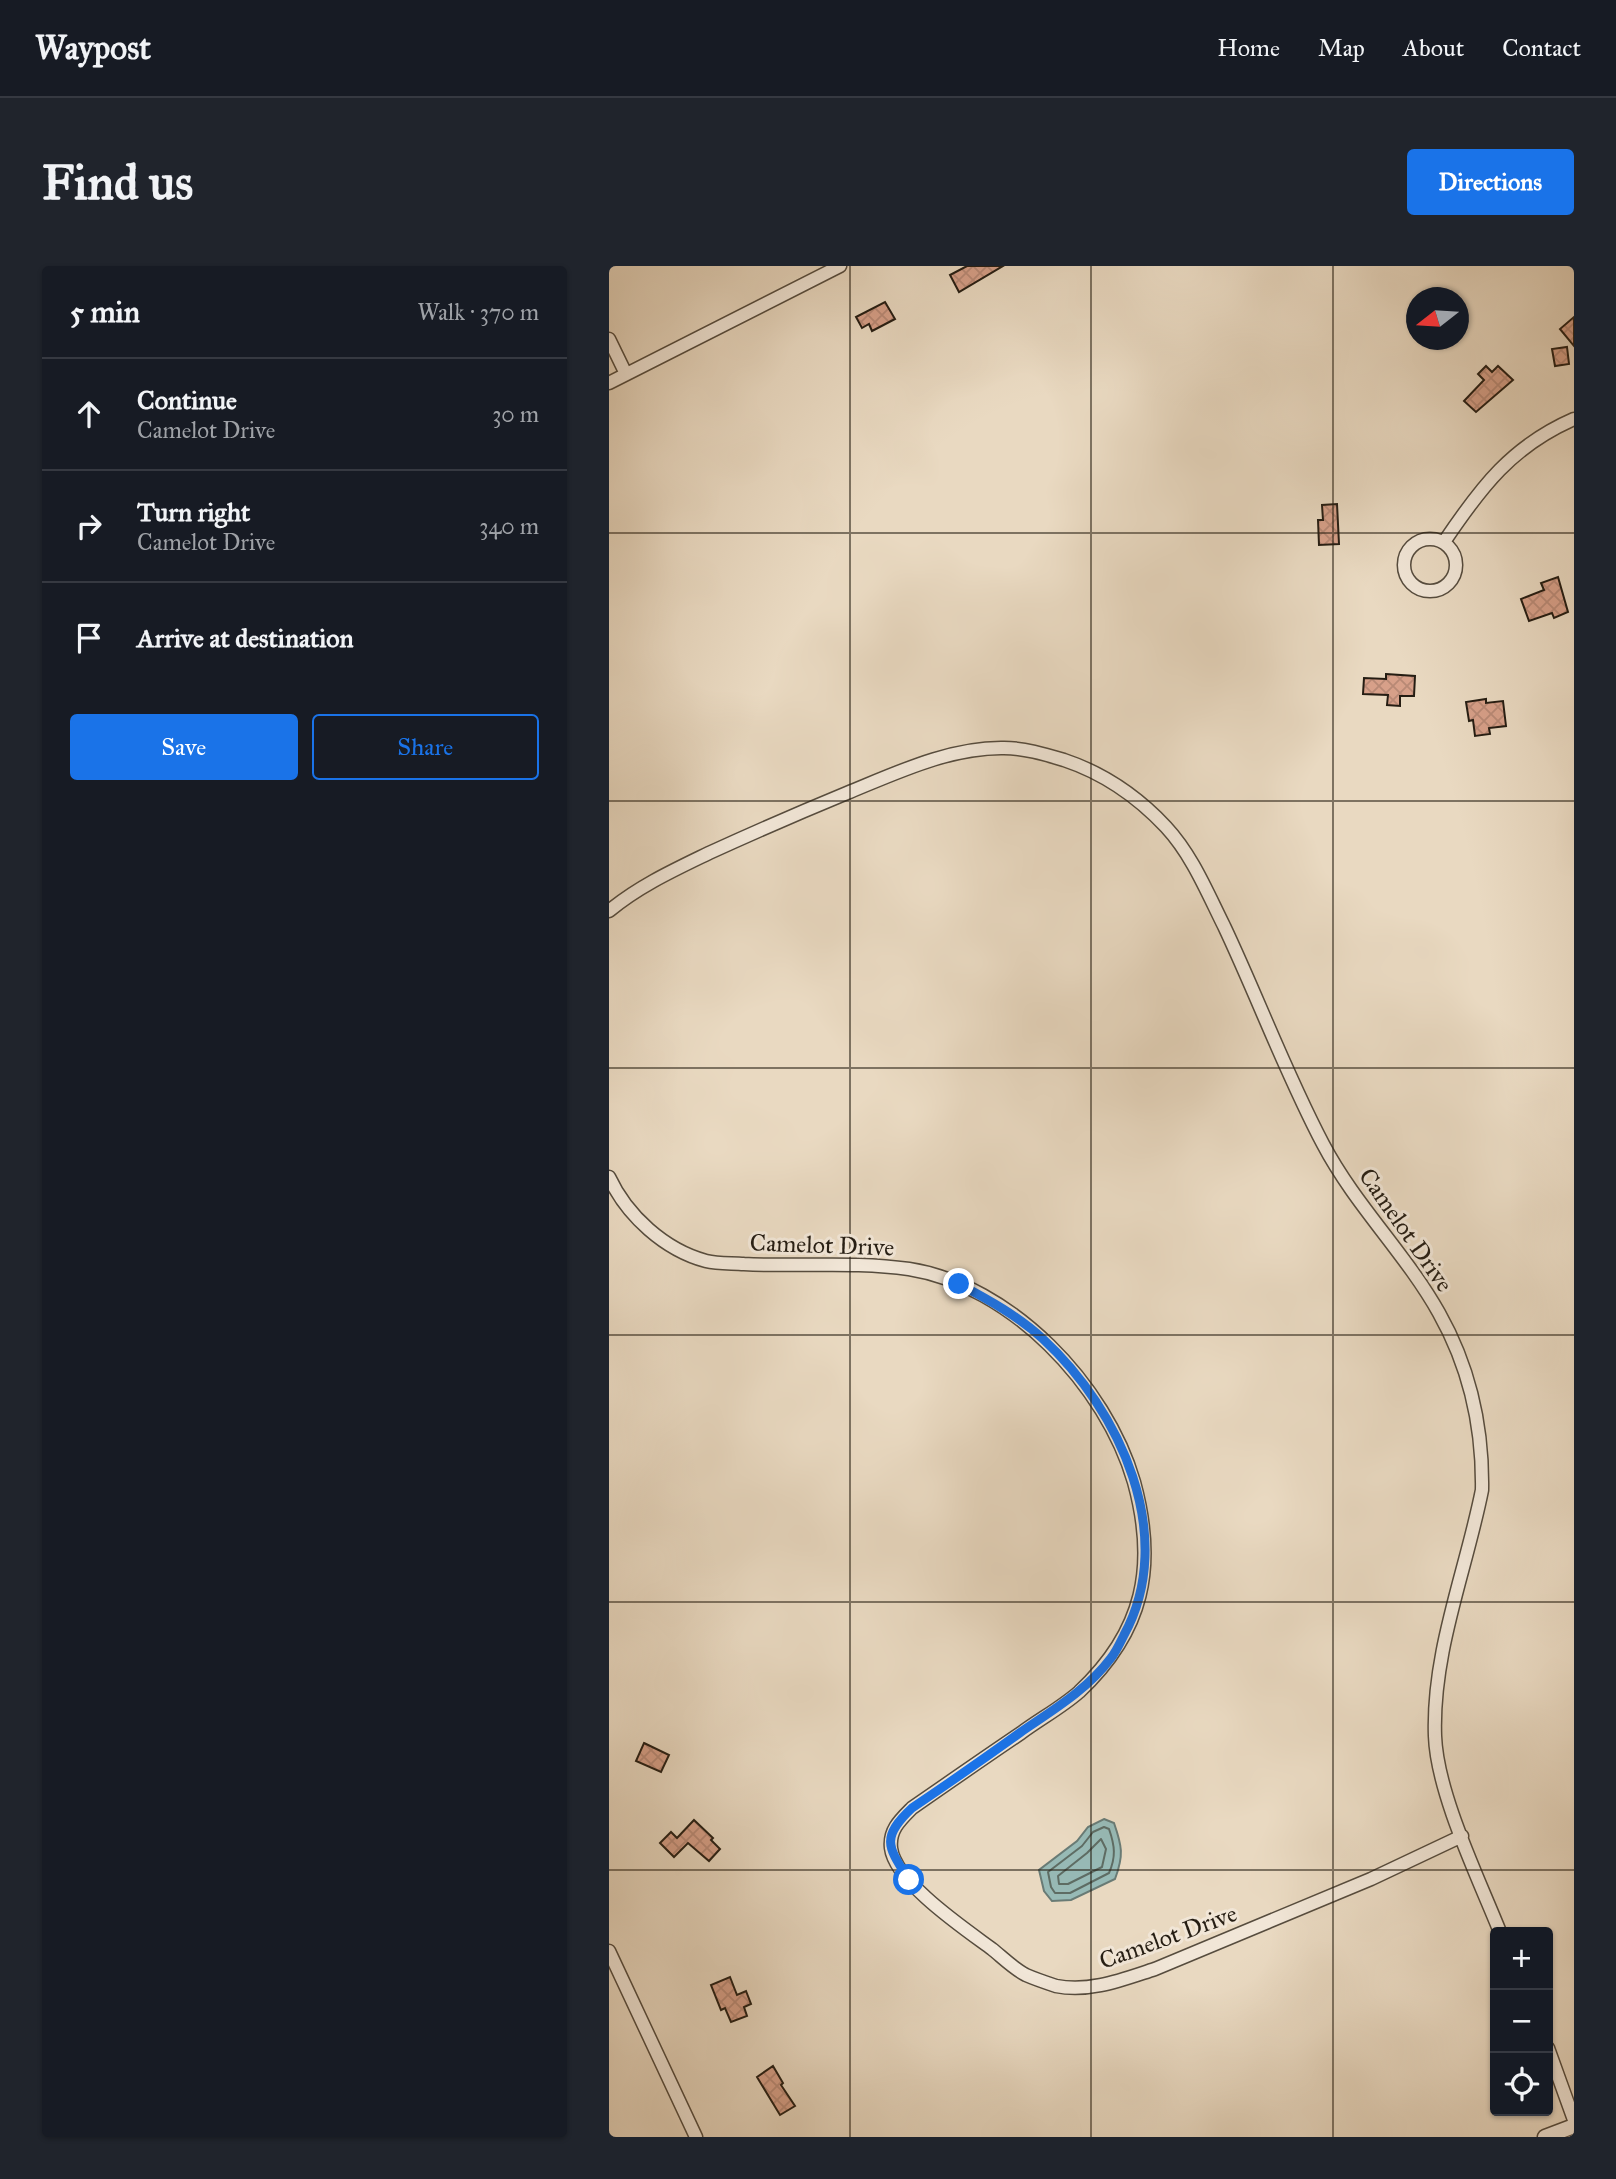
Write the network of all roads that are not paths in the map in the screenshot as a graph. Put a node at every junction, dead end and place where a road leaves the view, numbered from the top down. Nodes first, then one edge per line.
1 (840, 266) edge
2 (609, 339) edge
3 (626, 374) junction
4 (609, 383) edge
5 (1574, 419) edge
6 (1444, 542) junction
7 (609, 911) edge
8 (609, 1177) edge
9 (1462, 1836) junction
10 (1498, 1927) edge
11 (609, 1951) edge
12 (1550, 2053) edge
13 (1574, 2120) edge
14 (1574, 2126) edge
15 (696, 2137) edge
16 (1545, 2137) edge

1 - 3 street
2 - 3 street
3 - 4 street
5 - 6 street
6 - 6 street
7 - 9 street, Camelot Drive
8 - 9 street, Camelot Drive
9 - 10 street, Camelot Drive
11 - 15 street
12 - 13 street
14 - 16 street

